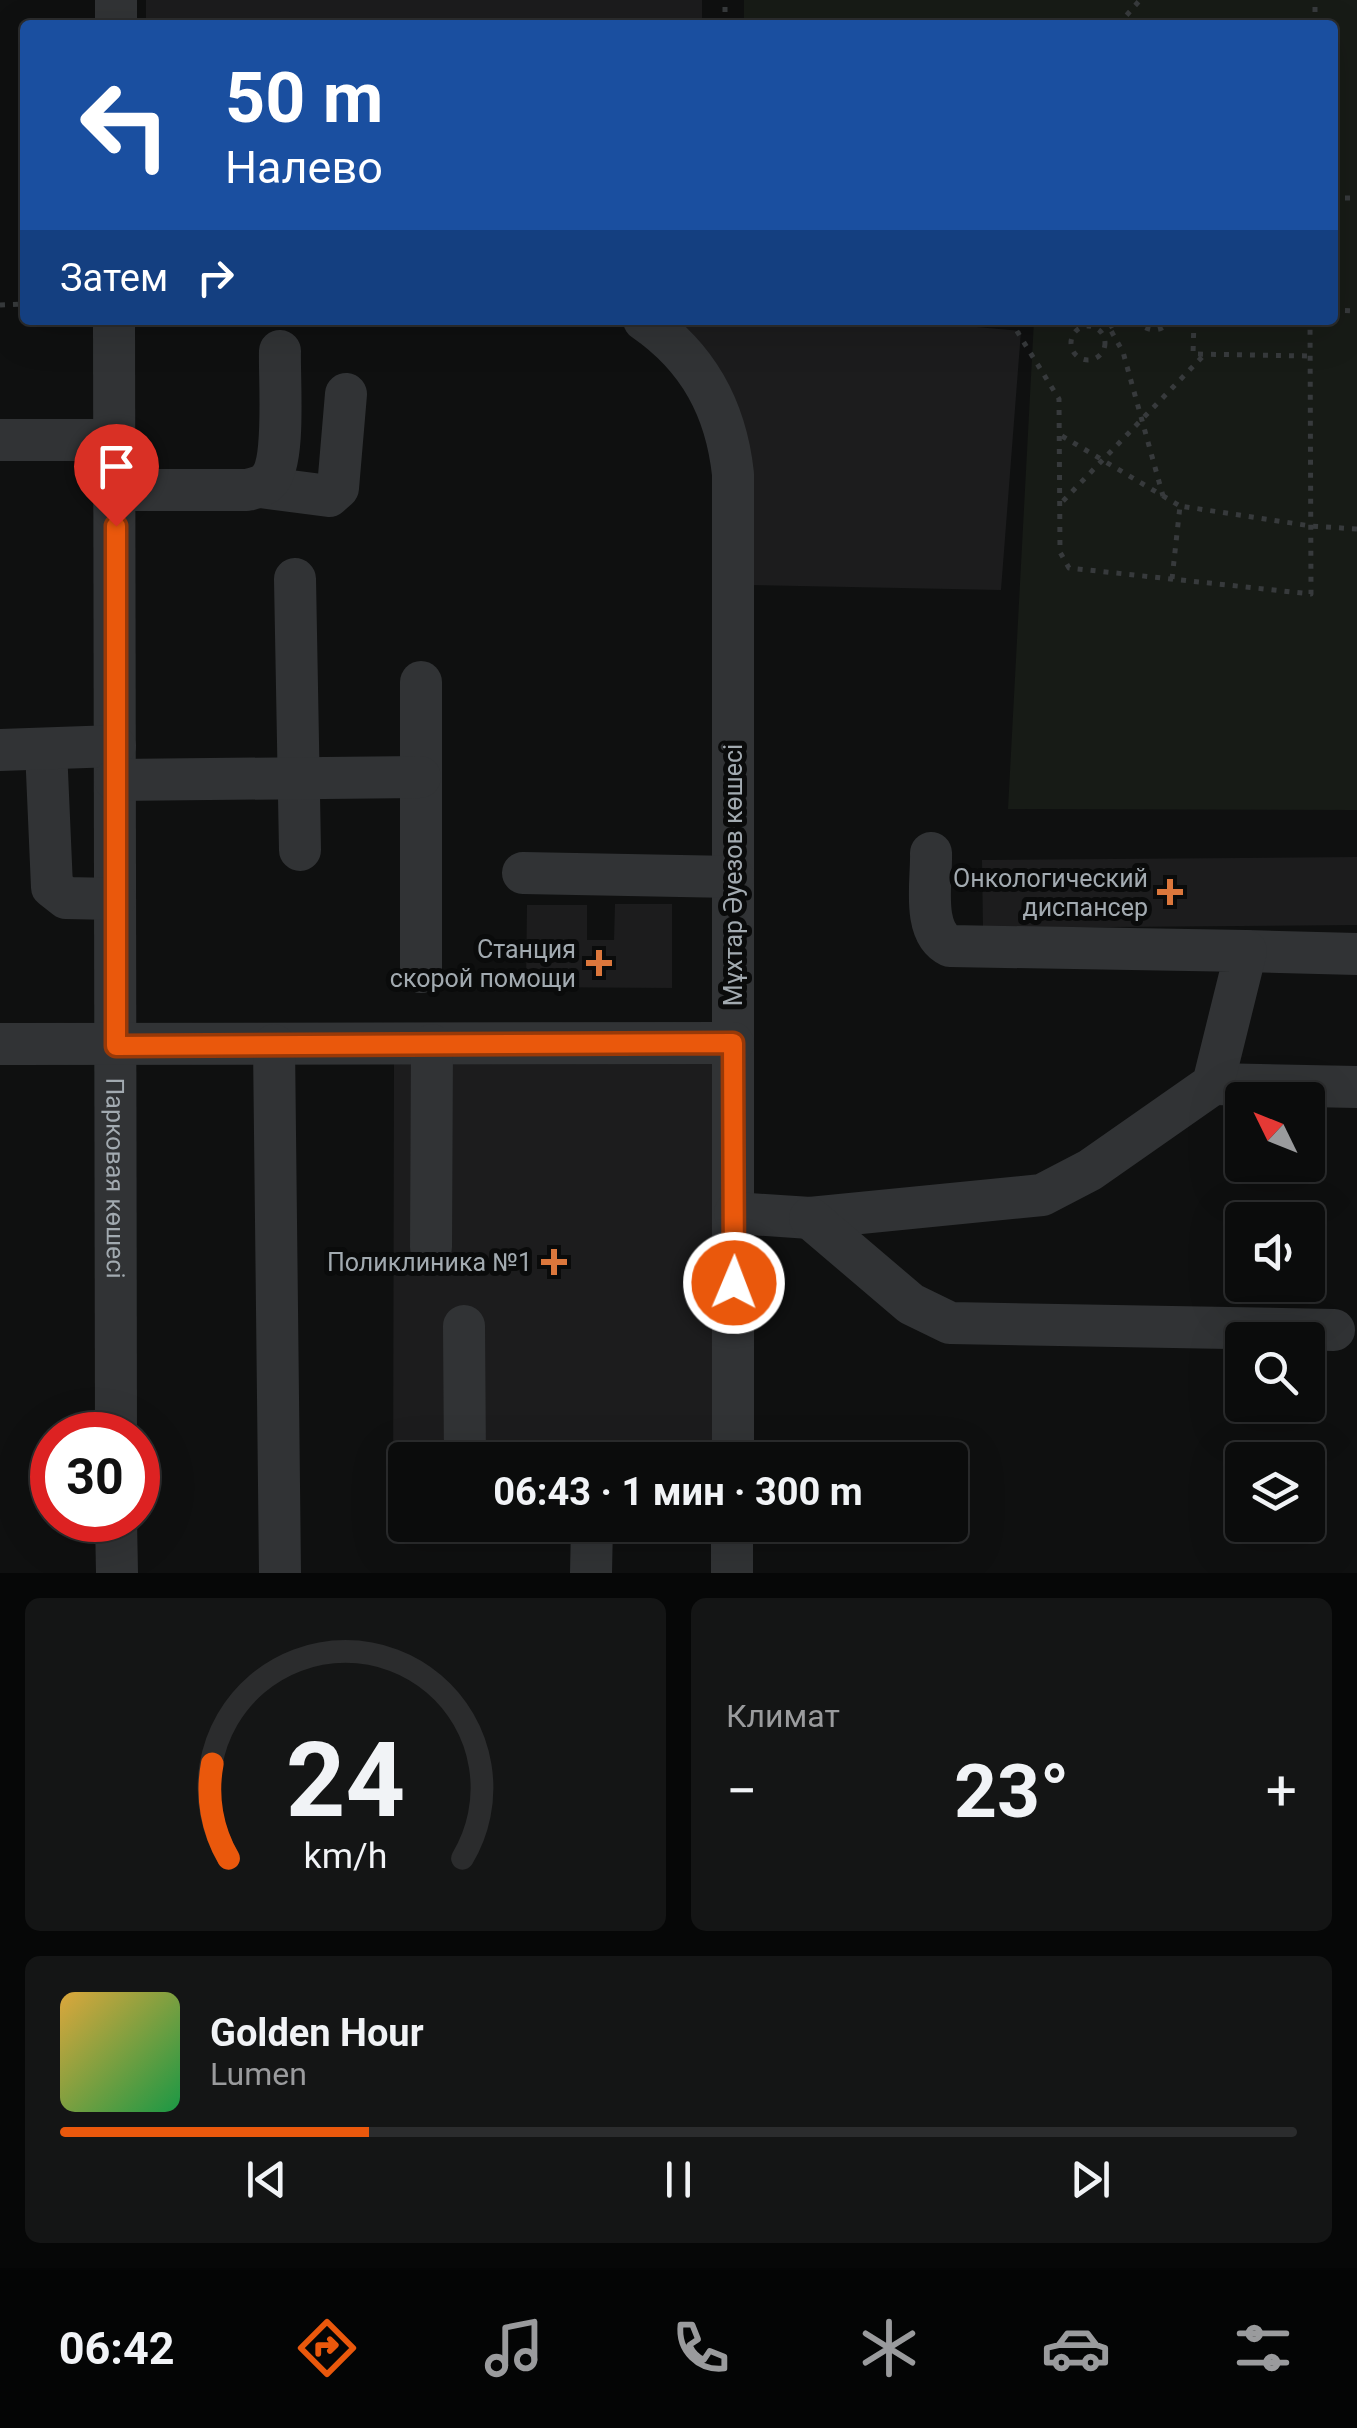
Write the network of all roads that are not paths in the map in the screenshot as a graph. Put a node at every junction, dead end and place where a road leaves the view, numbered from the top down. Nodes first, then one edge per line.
1 (114, 325) edge
2 (650, 325) edge
3 (280, 351) dead end
4 (346, 394) dead end
5 (0, 440) edge
6 (114, 440) junction
7 (260, 487) junction
8 (116, 490) junction
9 (295, 579) dead end
10 (421, 682) dead end
11 (46, 748) junction
12 (0, 750) edge
13 (115, 763) junction
14 (298, 776) junction
15 (420, 777) junction
16 (300, 850) dead end
17 (932, 853) dead end
18 (524, 873) dead end
19 (733, 877) junction
20 (115, 899) junction
21 (1246, 951) junction
22 (1357, 954) edge
23 (421, 972) dead end
24 (733, 1043) junction
25 (0, 1044) edge
26 (274, 1045) junction
27 (432, 1045) junction
28 (116, 1046) junction
29 (1213, 1084) junction
30 (1357, 1086) edge
31 (735, 1212) junction
32 (810, 1218) junction
33 (431, 1247) dead end
34 (464, 1326) dead end
35 (1334, 1330) dead end
36 (116, 1412) edge
37 (465, 1442) edge
38 (733, 1442) edge
39 (116, 1542) edge
40 (592, 1542) edge
41 (732, 1542) edge
42 (116, 1573) edge
43 (280, 1573) edge
44 (592, 1573) edge
45 (732, 1573) edge

1 - 6 street, Парковая көшесі
2 - 19 street, Мұхтар Әуезов көшесі
3 - 7 street
4 - 7 street
5 - 6 street
6 - 8 street, Парковая көшесі
7 - 8 street
8 - 13 street, Парковая көшесі
9 - 14 street
10 - 15 street
11 - 12 street
11 - 13 street
11 - 20 street
13 - 14 street
13 - 20 street, Парковая көшесі
14 - 15 street
14 - 16 street
15 - 23 street
17 - 21 street
18 - 19 street
19 - 24 street, Мұхтар Әуезов көшесі
20 - 28 street, Парковая көшесі
21 - 22 street
21 - 29 street
24 - 27 street
24 - 31 street, Мұхтар Әуезов көшесі
25 - 28 street
26 - 27 street
26 - 28 street
26 - 43 street
27 - 33 street
28 - 36 street, Парковая көшесі
29 - 30 street
29 - 32 street
31 - 32 street
31 - 38 street, Мұхтар Әуезов көшесі
32 - 35 street
34 - 37 street
39 - 42 street
40 - 44 street
41 - 45 street

